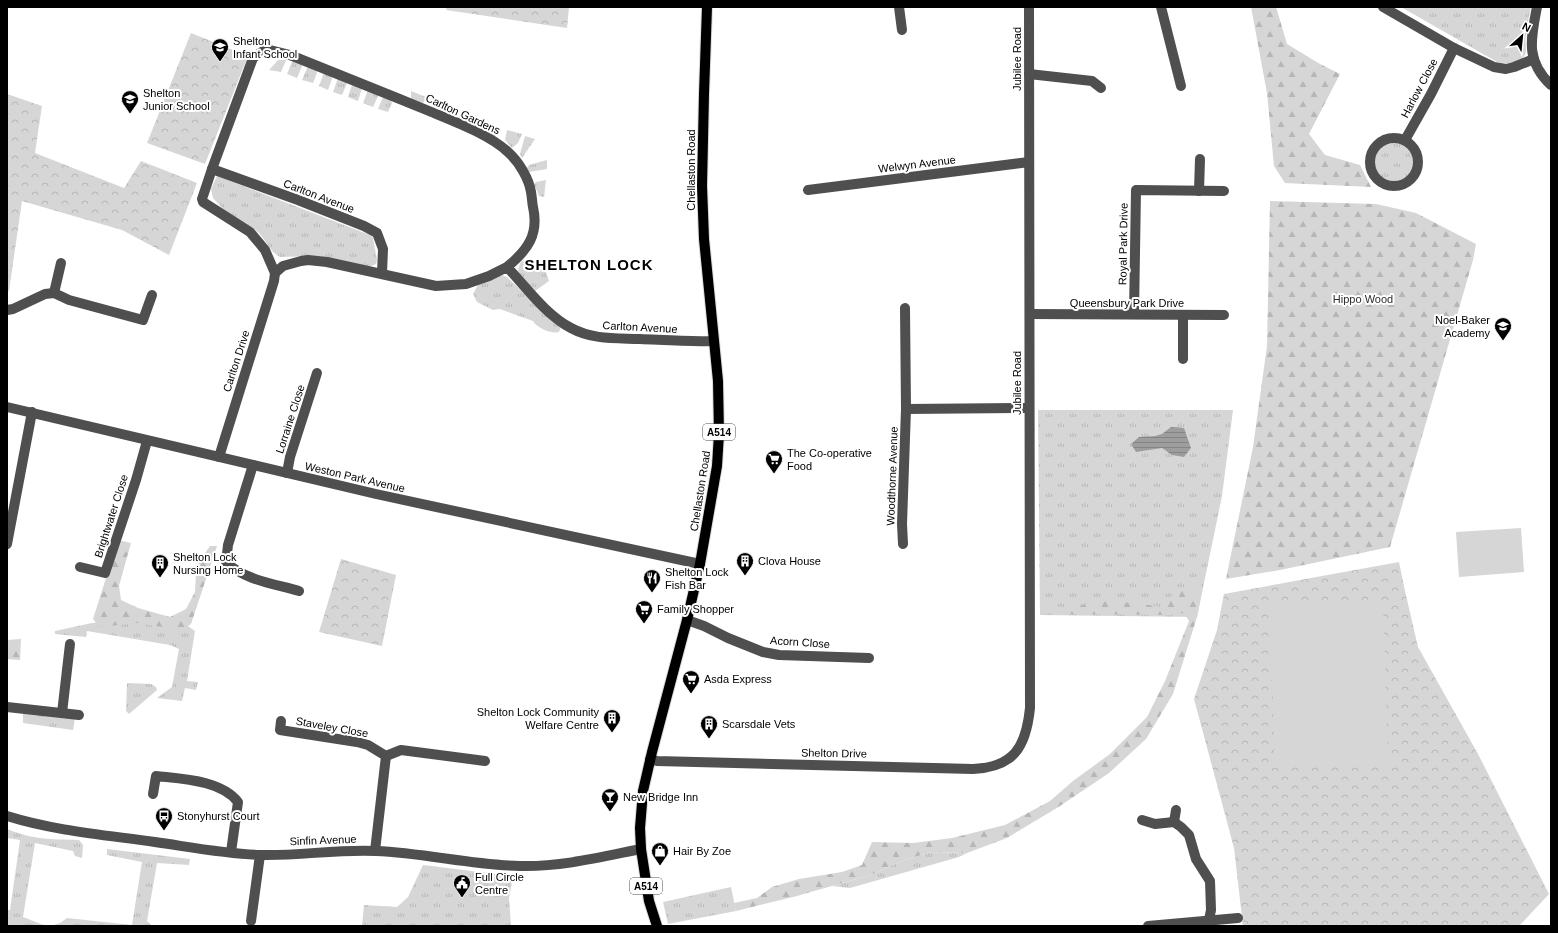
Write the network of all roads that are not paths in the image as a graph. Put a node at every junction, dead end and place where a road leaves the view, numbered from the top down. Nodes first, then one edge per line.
1 (707, 7) edge
2 (898, 7) edge
3 (1028, 7) edge
4 (1161, 7) edge
5 (1382, 7) edge
6 (1537, 7) edge
7 (902, 30) dead end
8 (1454, 48) junction
9 (1534, 59) junction
10 (1029, 74) junction
11 (1551, 84) edge
12 (1181, 86) dead end
13 (1101, 88) dead end
14 (1405, 140) junction
15 (1200, 159) dead end
16 (1029, 162) junction
17 (212, 170) junction
18 (808, 190) dead end
19 (1199, 191) junction
20 (1224, 191) dead end
21 (61, 263) dead end
22 (507, 267) junction
23 (275, 273) junction
24 (382, 274) junction
25 (54, 293) junction
26 (152, 295) dead end
27 (905, 308) dead end
28 (7, 310) edge
29 (1030, 314) junction
30 (1134, 314) junction
31 (1183, 315) junction
32 (1224, 315) dead end
33 (714, 341) junction
34 (1183, 359) dead end
35 (317, 373) dead end
36 (7, 407) edge
37 (1029, 408) junction
38 (906, 409) junction
39 (32, 412) junction
40 (147, 441) junction
41 (219, 456) junction
42 (253, 465) junction
43 (287, 473) junction
44 (7, 544) edge
45 (903, 544) dead end
46 (700, 564) junction
47 (80, 567) dead end
48 (299, 591) dead end
49 (687, 620) junction
50 (70, 644) dead end
51 (869, 658) dead end
52 (7, 707) edge
53 (62, 713) junction
54 (79, 715) dead end
55 (281, 721) dead end
56 (1014, 755) joint
57 (386, 756) junction
58 (650, 759) junction
59 (485, 761) dead end
60 (153, 794) dead end
61 (1176, 810) dead end
62 (7, 816) edge
63 (1142, 820) dead end
64 (1174, 822) junction
65 (641, 848) junction
66 (375, 850) junction
67 (231, 852) junction
68 (260, 855) junction
69 (1238, 918) dead end
70 (1209, 920) junction
71 (251, 921) dead end
72 (656, 924) edge
73 (1148, 926) edge

1 - 33 main road, Chellaston Road / A514
2 - 7 street
3 - 10 street, Jubilee Road
4 - 12 street
5 - 8 street
6 - 9 street
8 - 9 street
8 - 14 street, Harlow Close
9 - 11 street
10 - 13 street
10 - 16 street, Jubilee Road
14 - 14 street
15 - 19 street
16 - 18 street, Welwyn Avenue
16 - 29 street, Jubilee Road
17 - 22 street, Carlton Gardens
17 - 23 street
17 - 24 street, Carlton Avenue
19 - 20 street, Royal Park Drive
19 - 30 street, Royal Park Drive
21 - 25 street
22 - 24 street
22 - 33 street, Carlton Avenue
23 - 24 street
23 - 41 street, Carlton Drive
25 - 26 street
25 - 28 street
27 - 38 street, Woodthorne Avenue
29 - 30 street, Queensbury Park Drive
29 - 37 street, Jubilee Road
30 - 31 street, Queensbury Park Drive
31 - 32 street, Queensbury Park Drive
31 - 34 street
33 - 46 main road, Chellaston Road / A514
35 - 43 street, Lorraine Close
36 - 39 street, Weston Park Avenue
37 - 38 street
37 - 56 street, Jubilee Road
38 - 45 street, Woodthorne Avenue
39 - 40 street, Weston Park Avenue
39 - 44 street
40 - 41 street, Weston Park Avenue
40 - 47 street, Brightwater Close
41 - 42 street, Weston Park Avenue
42 - 43 street, Weston Park Avenue
42 - 48 street
43 - 46 street, Weston Park Avenue
46 - 49 main road, Chellaston Road / A514
49 - 51 street, Acorn Close
49 - 58 main road, Chellaston Road / A514
50 - 53 street
52 - 53 street
53 - 54 street
55 - 57 street, Staveley Close
56 - 58 street, Shelton Drive
57 - 59 street
57 - 66 street
58 - 65 main road, Chellaston Road / A514
60 - 67 street
61 - 64 street
62 - 67 street, Sinfin Avenue
63 - 64 street
64 - 70 street
65 - 66 street, Sinfin Avenue
65 - 72 main road, Chellaston Road / A514
66 - 68 street, Sinfin Avenue
67 - 68 street, Sinfin Avenue
68 - 71 street
69 - 70 street
70 - 73 street

